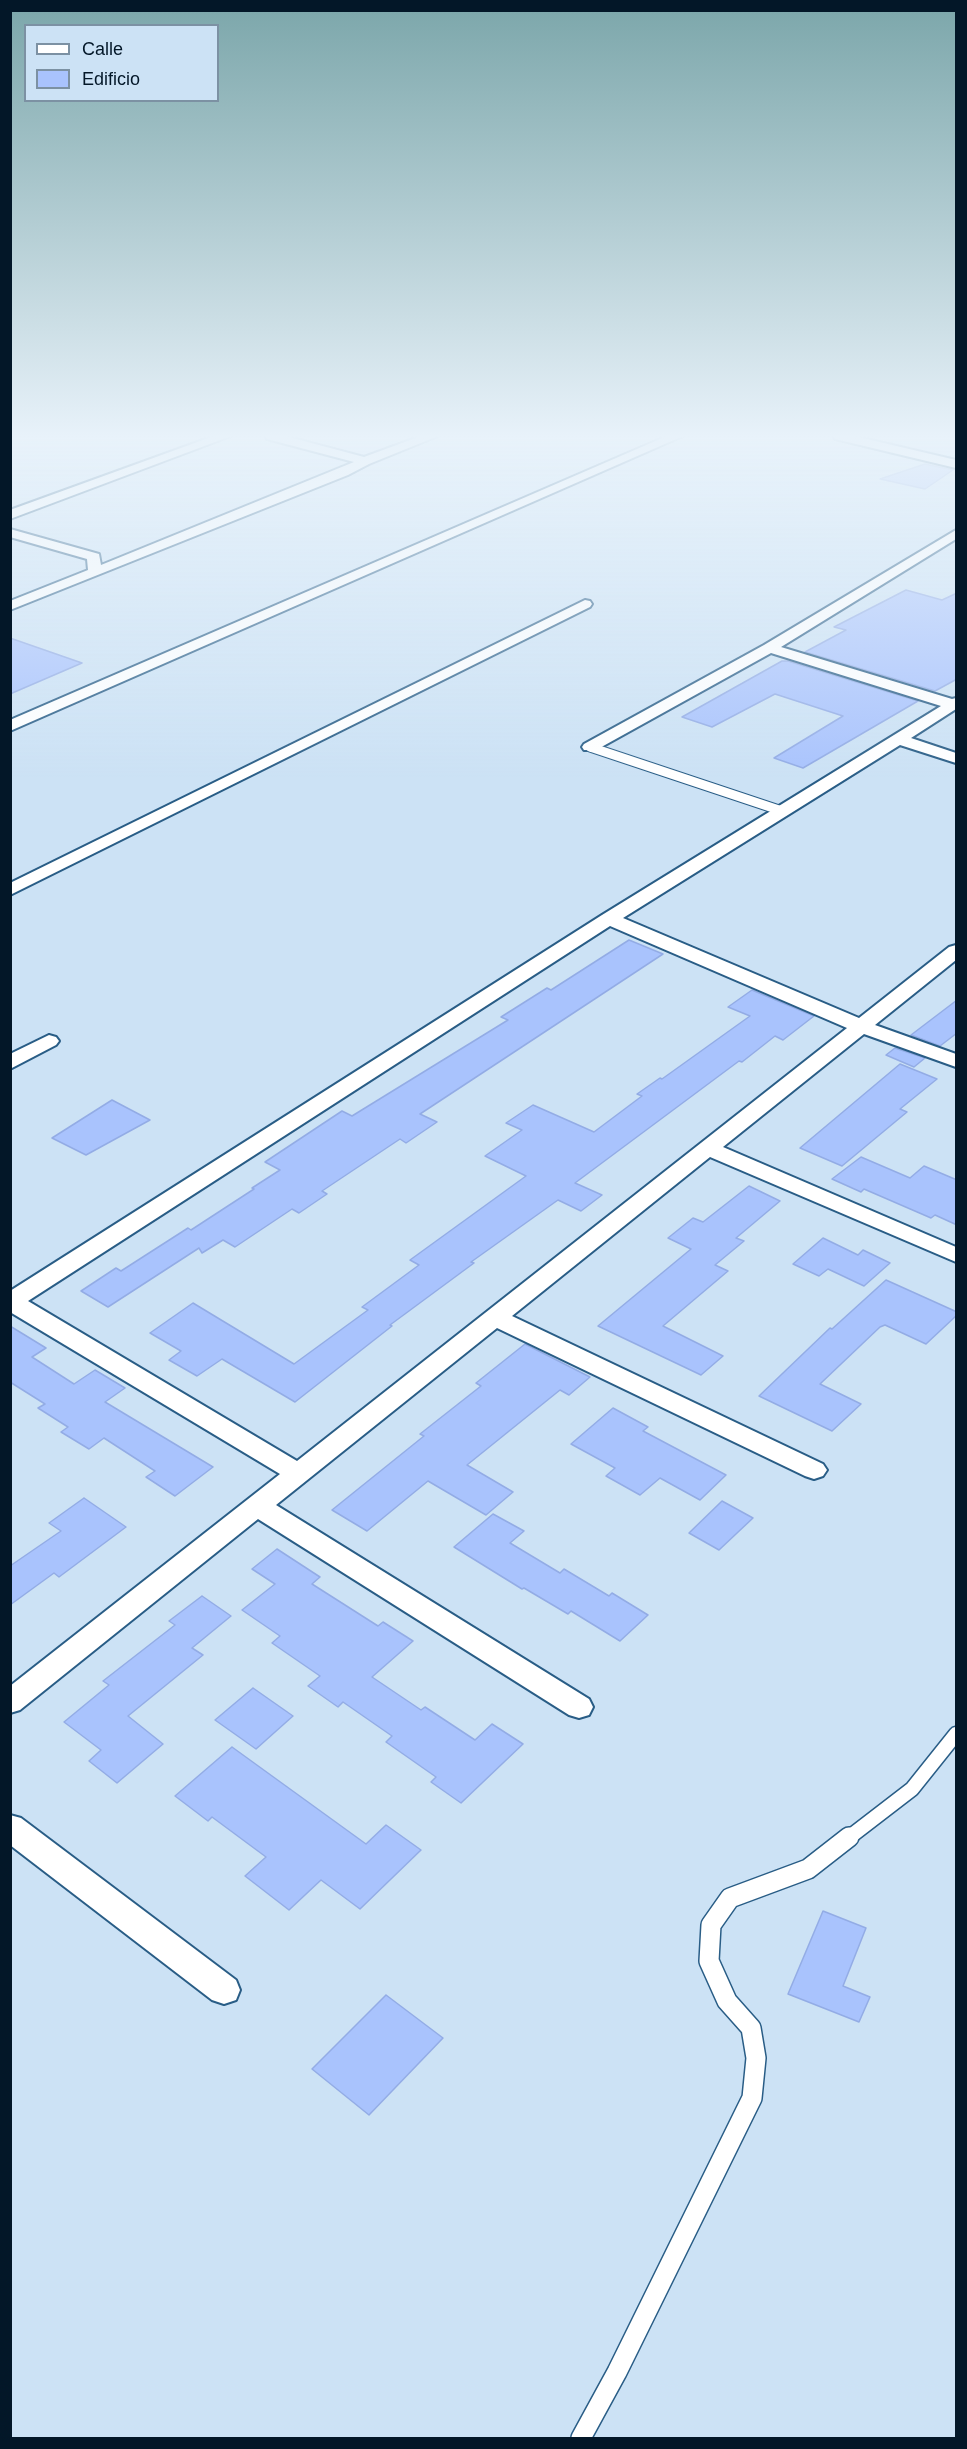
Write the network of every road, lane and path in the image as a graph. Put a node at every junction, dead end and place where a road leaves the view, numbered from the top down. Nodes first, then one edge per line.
1 (71, 550) edge
2 (149, 550) edge
3 (414, 550) edge
4 (930, 550) edge
5 (95, 572) junction
6 (585, 604) dead end
7 (10, 606) edge
8 (769, 648) junction
9 (956, 704) edge
10 (10, 726) edge
11 (898, 739) junction
12 (590, 747) joint
13 (957, 758) edge
14 (782, 811) junction
15 (10, 890) edge
16 (609, 919) junction
17 (957, 951) edge
18 (860, 1026) junction
19 (50, 1041) dead end
20 (957, 1061) edge
21 (10, 1063) edge
22 (706, 1148) junction
23 (957, 1255) edge
24 (11, 1302) edge
25 (494, 1317) junction
26 (814, 1470) dead end
27 (298, 1473) junction
28 (256, 1506) junction
29 (10, 1702) edge
30 (579, 1707) dead end
31 (957, 1734) edge
32 (10, 1827) edge
33 (224, 1990) dead end
34 (581, 2439) edge

1 - 5 street
2 - 5 street
3 - 10 street
4 - 8 street
5 - 7 street
6 - 15 street
8 - 9 street
8 - 12 street
9 - 11 street
11 - 13 street
11 - 14 street
12 - 14 lane
14 - 16 street
16 - 18 street
16 - 24 street
17 - 18 street
18 - 20 street
18 - 22 street
19 - 21 street
22 - 23 street
22 - 25 street
24 - 27 street
25 - 26 street
25 - 27 street
27 - 28 street
28 - 29 street
28 - 30 street
31 - 34 lane
32 - 33 street

